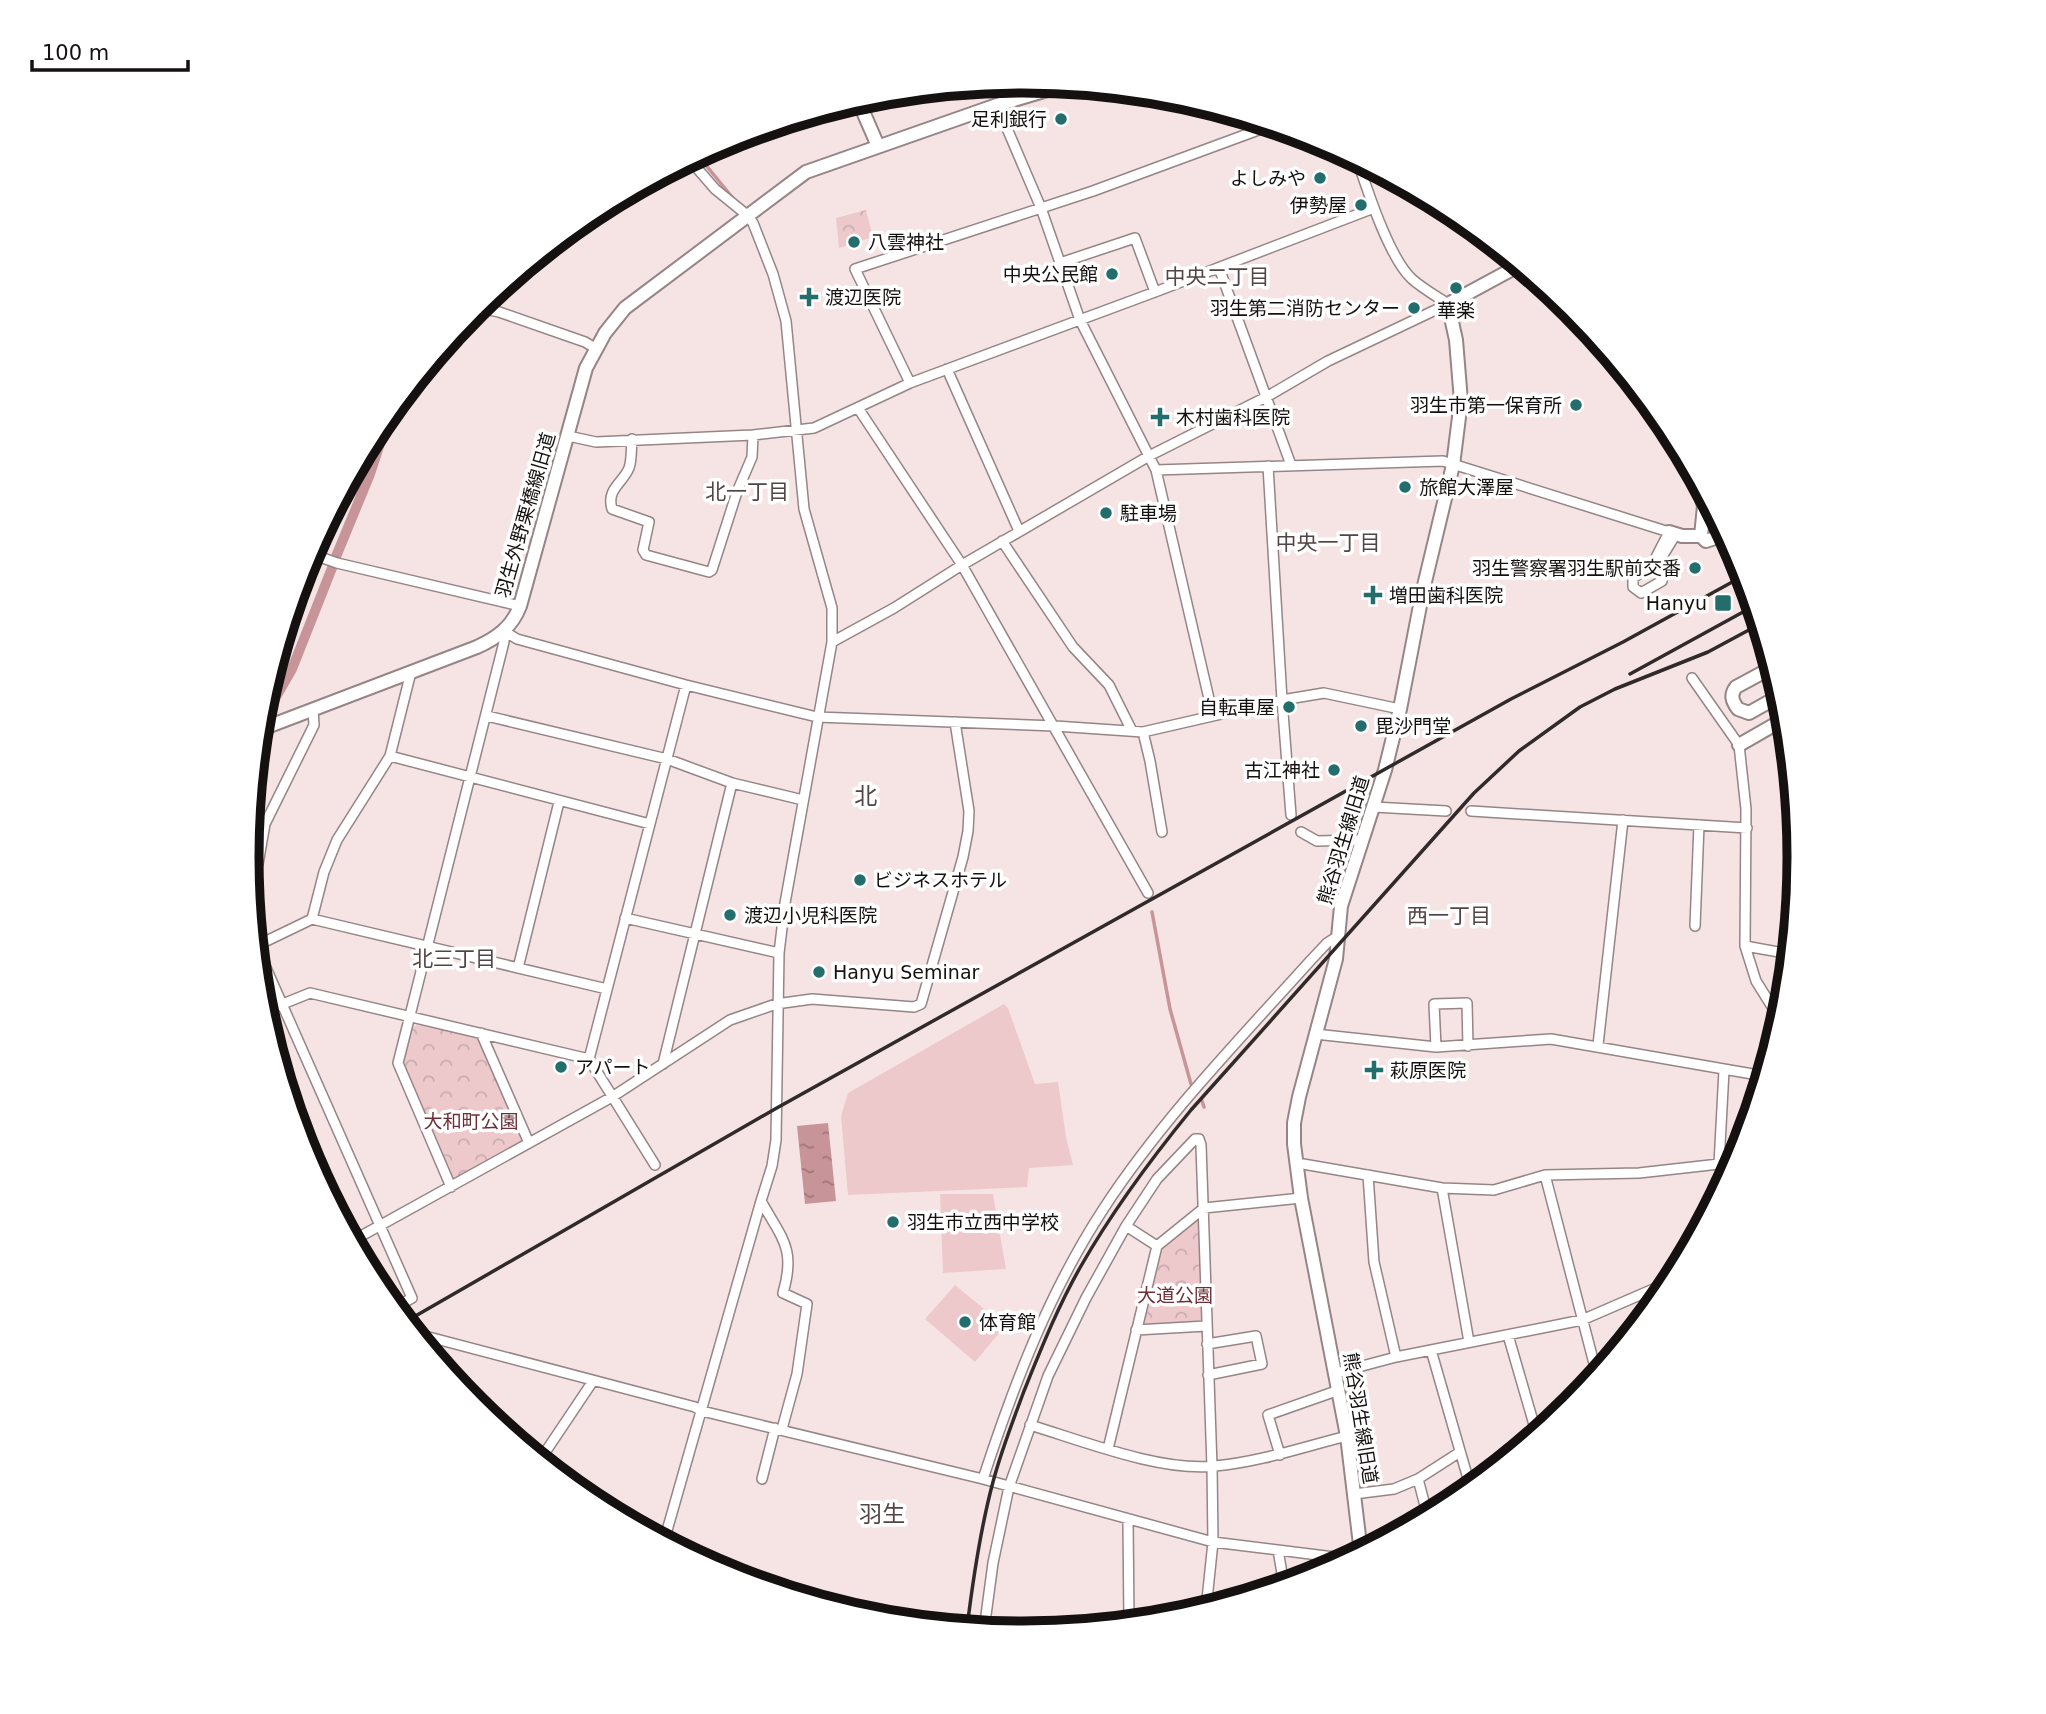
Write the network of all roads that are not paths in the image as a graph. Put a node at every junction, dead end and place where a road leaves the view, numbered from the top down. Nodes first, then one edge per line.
1 (1037, 93) edge
2 (998, 105) junction
3 (862, 110) edge
4 (1259, 130) edge
5 (878, 146) junction
6 (696, 167) edge
7 (1362, 172) edge
8 (1041, 208) junction
9 (1374, 208) junction
10 (747, 215) junction
11 (1060, 263) junction
12 (1219, 268) junction
13 (1511, 270) edge
14 (1156, 292) junction
15 (1448, 304) junction
16 (490, 310) edge
17 (1080, 320) junction
18 (595, 348) junction
19 (947, 369) junction
20 (910, 383) junction
21 (1268, 396) junction
22 (858, 408) junction
23 (796, 430) junction
24 (753, 435) junction
25 (568, 436) junction
26 (632, 439) junction
27 (1149, 456) junction
28 (1291, 465) junction
29 (1453, 465) junction
30 (1268, 466) junction
31 (1156, 470) junction
32 (1019, 531) junction
33 (1672, 533) junction
34 (1716, 536) edge
35 (1002, 541) junction
36 (320, 558) edge
37 (328, 561) junction
38 (317, 564) edge
39 (962, 565) junction
40 (520, 606) junction
41 (504, 631) junction
42 (832, 642) junction
43 (411, 672) junction
44 (1764, 672) edge
45 (1692, 678) dead end
46 (686, 685) junction
47 (1282, 700) junction
48 (1771, 701) edge
49 (313, 709) junction
50 (1400, 709) junction
51 (487, 716) junction
52 (1213, 716) junction
53 (817, 717) junction
54 (955, 722) junction
55 (1776, 724) edge
56 (270, 726) edge
57 (1055, 726) junction
58 (1132, 731) junction
59 (1143, 732) junction
60 (1739, 745) junction
61 (390, 756) junction
62 (667, 759) junction
63 (471, 778) junction
64 (732, 783) junction
65 (803, 800) junction
66 (559, 802) junction
67 (1374, 807) junction
68 (1446, 811) dead end
69 (1471, 811) dead end
70 (1291, 815) dead end
71 (1623, 820) junction
72 (650, 824) junction
73 (1699, 825) junction
74 (1747, 828) junction
75 (1163, 832) dead end
76 (1301, 832) dead end
77 (1363, 840) junction
78 (259, 858) edge
79 (1148, 893) dead end
80 (625, 918) junction
81 (312, 919) junction
82 (1695, 926) dead end
83 (695, 934) junction
84 (1338, 936) junction
85 (263, 941) edge
86 (428, 946) junction
87 (1745, 946) junction
88 (1781, 952) edge
89 (779, 953) junction
90 (518, 968) junction
91 (267, 969) edge
92 (607, 989) junction
93 (282, 1003) junction
94 (776, 1004) junction
95 (273, 1007) edge
96 (1773, 1008) edge
97 (409, 1017) junction
98 (481, 1033) junction
99 (1315, 1034) junction
100 (1598, 1045) junction
101 (1468, 1046) junction
102 (1436, 1047) junction
103 (589, 1059) junction
104 (663, 1064) junction
105 (1724, 1070) junction
106 (1755, 1075) edge
107 (612, 1097) junction
108 (529, 1143) junction
109 (1296, 1164) junction
110 (1719, 1164) junction
111 (655, 1165) dead end
112 (1721, 1167) edge
113 (1368, 1175) junction
114 (1545, 1175) junction
115 (451, 1187) junction
116 (1442, 1188) junction
117 (1301, 1198) junction
118 (761, 1200) junction
119 (1204, 1208) junction
120 (380, 1226) junction
121 (1126, 1226) junction
122 (360, 1237) edge
123 (1157, 1246) junction
124 (1652, 1291) edge
125 (403, 1303) edge
126 (1582, 1321) junction
127 (1206, 1326) junction
128 (1136, 1330) junction
129 (1508, 1335) junction
130 (429, 1337) edge
131 (1469, 1342) junction
132 (1207, 1343) junction
133 (1431, 1350) junction
134 (1396, 1357) junction
135 (1594, 1365) edge
136 (1336, 1373) junction
137 (1208, 1375) junction
138 (593, 1381) junction
139 (1339, 1390) junction
140 (702, 1411) junction
141 (1030, 1425) junction
142 (1534, 1425) edge
143 (778, 1428) junction
144 (1346, 1436) junction
145 (1108, 1449) junction
146 (1460, 1452) junction
147 (545, 1453) edge
148 (1280, 1455) junction
149 (1212, 1467) junction
150 (1468, 1478) edge
151 (762, 1479) dead end
152 (983, 1479) junction
153 (1418, 1479) junction
154 (1009, 1487) junction
155 (1354, 1494) junction
156 (1425, 1507) edge
157 (1128, 1520) junction
158 (667, 1532) edge
159 (1213, 1542) junction
160 (1360, 1543) edge
161 (1278, 1550) junction
162 (1329, 1556) edge
163 (1282, 1576) edge
164 (1207, 1598) edge
165 (1129, 1614) edge
166 (985, 1620) edge

1 - 2 street, 羽生外野栗橋線旧道
2 - 5 street, 羽生外野栗橋線旧道
2 - 8 street
3 - 5 street
4 - 8 street
5 - 10 street, 羽生外野栗橋線旧道
6 - 10 street
7 - 9 street
8 - 11 street
8 - 20 street
9 - 12 street
9 - 15 street
10 - 18 street, 羽生外野栗橋線旧道
10 - 23 street
11 - 14 street
11 - 17 street
12 - 14 street
12 - 21 street
13 - 15 street
14 - 17 street
15 - 21 street
15 - 29 street, 熊谷羽生線旧道
16 - 18 street
17 - 19 street
17 - 27 street
18 - 25 street, 羽生外野栗橋線旧道
19 - 20 street
19 - 32 street
20 - 22 street
21 - 27 street
21 - 28 street
22 - 23 street
22 - 39 street
23 - 24 street
23 - 42 street
24 - 26 street
24 - 26 street
25 - 26 street
25 - 40 street, 羽生外野栗橋線旧道
27 - 31 street
27 - 32 street
28 - 29 street
28 - 30 street
29 - 33 street
29 - 50 street, 熊谷羽生線旧道
30 - 31 street
30 - 47 street
31 - 52 street
32 - 35 street
33 - 33 street
33 - 34 street
35 - 39 street
35 - 58 street
36 - 37 street
37 - 38 street
37 - 40 street
39 - 42 street
39 - 57 street
40 - 41 street, 羽生外野栗橋線旧道
41 - 43 street, 羽生外野栗橋線旧道
41 - 46 street
41 - 51 street
42 - 53 street
43 - 49 street, 羽生外野栗橋線旧道
43 - 61 street
44 - 48 street
45 - 60 street
46 - 53 street
46 - 62 street
47 - 50 street
47 - 52 street
47 - 70 street
49 - 56 street, 羽生外野栗橋線旧道
49 - 78 street
50 - 67 street, 熊谷羽生線旧道
51 - 62 street
51 - 63 street
52 - 59 street
53 - 54 street
53 - 65 street
54 - 57 street
54 - 94 street
55 - 60 street
57 - 58 street
57 - 79 street
58 - 59 street
59 - 75 street
60 - 74 street
61 - 63 street
61 - 81 street
62 - 64 street
62 - 72 street
63 - 66 street
63 - 86 street
64 - 65 street
64 - 83 street
65 - 89 street
66 - 72 street
66 - 90 street
67 - 68 street
67 - 77 street, 熊谷羽生線旧道
69 - 71 street
71 - 73 street
71 - 100 street
72 - 80 street
73 - 74 street
73 - 82 street
74 - 87 street
76 - 77 street
77 - 84 street, 熊谷羽生線旧道
80 - 83 street
80 - 92 street
81 - 85 street
81 - 86 street
83 - 89 street
83 - 104 street
84 - 99 street, 熊谷羽生線旧道
84 - 152 street
86 - 90 street
86 - 97 street
87 - 88 street
87 - 96 street
89 - 94 street
90 - 92 street
91 - 93 street
92 - 103 street
93 - 95 street
93 - 97 street
93 - 120 street
94 - 104 street
94 - 118 street
97 - 98 street
97 - 115 street
98 - 103 street
98 - 108 street
99 - 102 street
99 - 109 street, 熊谷羽生線旧道
100 - 101 street
100 - 105 street
101 - 102 street
101 - 102 street
103 - 107 street
104 - 107 street
105 - 106 street
105 - 110 street
107 - 108 street
107 - 111 street
108 - 115 street
109 - 113 street
109 - 117 street, 熊谷羽生線旧道
110 - 112 street
110 - 114 street
113 - 116 street
113 - 134 street
114 - 116 street
114 - 126 street
115 - 120 street
116 - 131 street
117 - 119 street
117 - 136 street, 熊谷羽生線旧道
118 - 140 street
118 - 143 street
119 - 121 street
119 - 123 street
119 - 127 street
120 - 122 street
120 - 125 street
121 - 123 street
121 - 141 street
123 - 128 street
124 - 126 street
126 - 129 street
126 - 135 street
127 - 128 street
127 - 132 street
128 - 145 street
129 - 131 street
129 - 142 street
130 - 138 street
131 - 133 street
132 - 137 street
132 - 137 street
133 - 134 street
133 - 146 street
134 - 136 street
136 - 139 street, 熊谷羽生線旧道
137 - 149 street
138 - 140 street
138 - 147 street
139 - 144 street, 熊谷羽生線旧道
139 - 148 street
140 - 143 street
140 - 158 street
141 - 145 street
141 - 154 street
143 - 151 street
143 - 152 street
144 - 148 street
144 - 155 street, 熊谷羽生線旧道
145 - 149 street
146 - 150 street
146 - 153 street
148 - 149 street
149 - 159 street
152 - 154 street
153 - 155 street
153 - 156 street
154 - 157 street
154 - 166 street
155 - 160 street, 熊谷羽生線旧道
157 - 159 street
157 - 165 street
159 - 161 street
159 - 164 street
161 - 162 street
161 - 163 street

